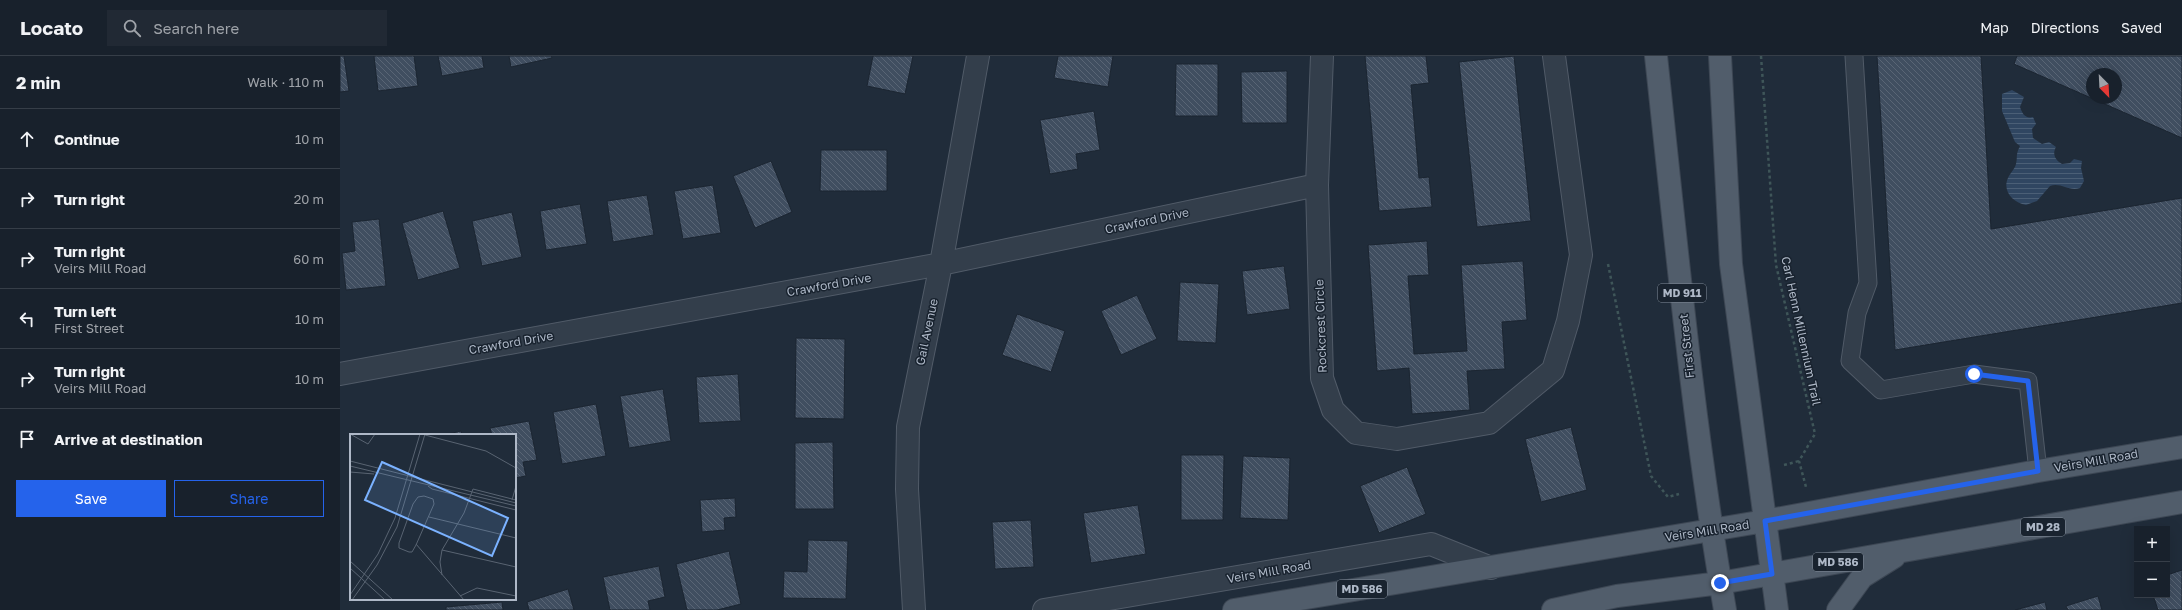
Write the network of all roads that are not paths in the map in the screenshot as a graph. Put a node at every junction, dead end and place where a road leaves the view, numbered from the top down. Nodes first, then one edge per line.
1 (978, 56) edge
2 (1322, 56) edge
3 (1554, 56) edge
4 (1656, 56) edge
5 (1720, 56) edge
6 (1854, 56) edge
7 (1317, 185) junction
8 (941, 264) junction
9 (340, 374) edge
10 (2182, 431) edge
11 (2182, 447) edge
12 (2107, 459) junction
13 (2038, 471) junction
14 (2182, 502) edge
15 (1765, 521) junction
16 (1712, 530) junction
17 (1904, 551) junction
18 (1491, 568) junction
19 (1772, 574) junction
20 (1720, 583) junction
21 (914, 610) edge
22 (1044, 610) edge
23 (1234, 610) edge
24 (1554, 610) edge
25 (1725, 610) edge
26 (1776, 610) edge
27 (1838, 610) edge

1 - 8 street, Gail Avenue
2 - 7 street, Rockcrest Circle
3 - 7 street, Rockcrest Circle
4 - 16 main road, First Street / MD 911
5 - 15 main road
6 - 13 lane
7 - 8 street, Crawford Drive
8 - 9 street, Crawford Drive
8 - 21 street, Gail Avenue
10 - 12 main road
11 - 12 main road, Veirs Mill Road
12 - 13 main road, Veirs Mill Road
13 - 15 main road, Veirs Mill Road
14 - 17 main road, MD 28
15 - 16 main road, Veirs Mill Road
15 - 19 main road
16 - 18 main road, Veirs Mill Road / MD 586
16 - 20 main road, First Street
17 - 19 main road, MD 586
17 - 27 main road, MD 28
18 - 22 street, Veirs Mill Road
18 - 23 main road, Veirs Mill Road / MD 586
19 - 20 main road, MD 586
19 - 26 main road
20 - 24 main road, MD 586
20 - 25 main road, First Street

